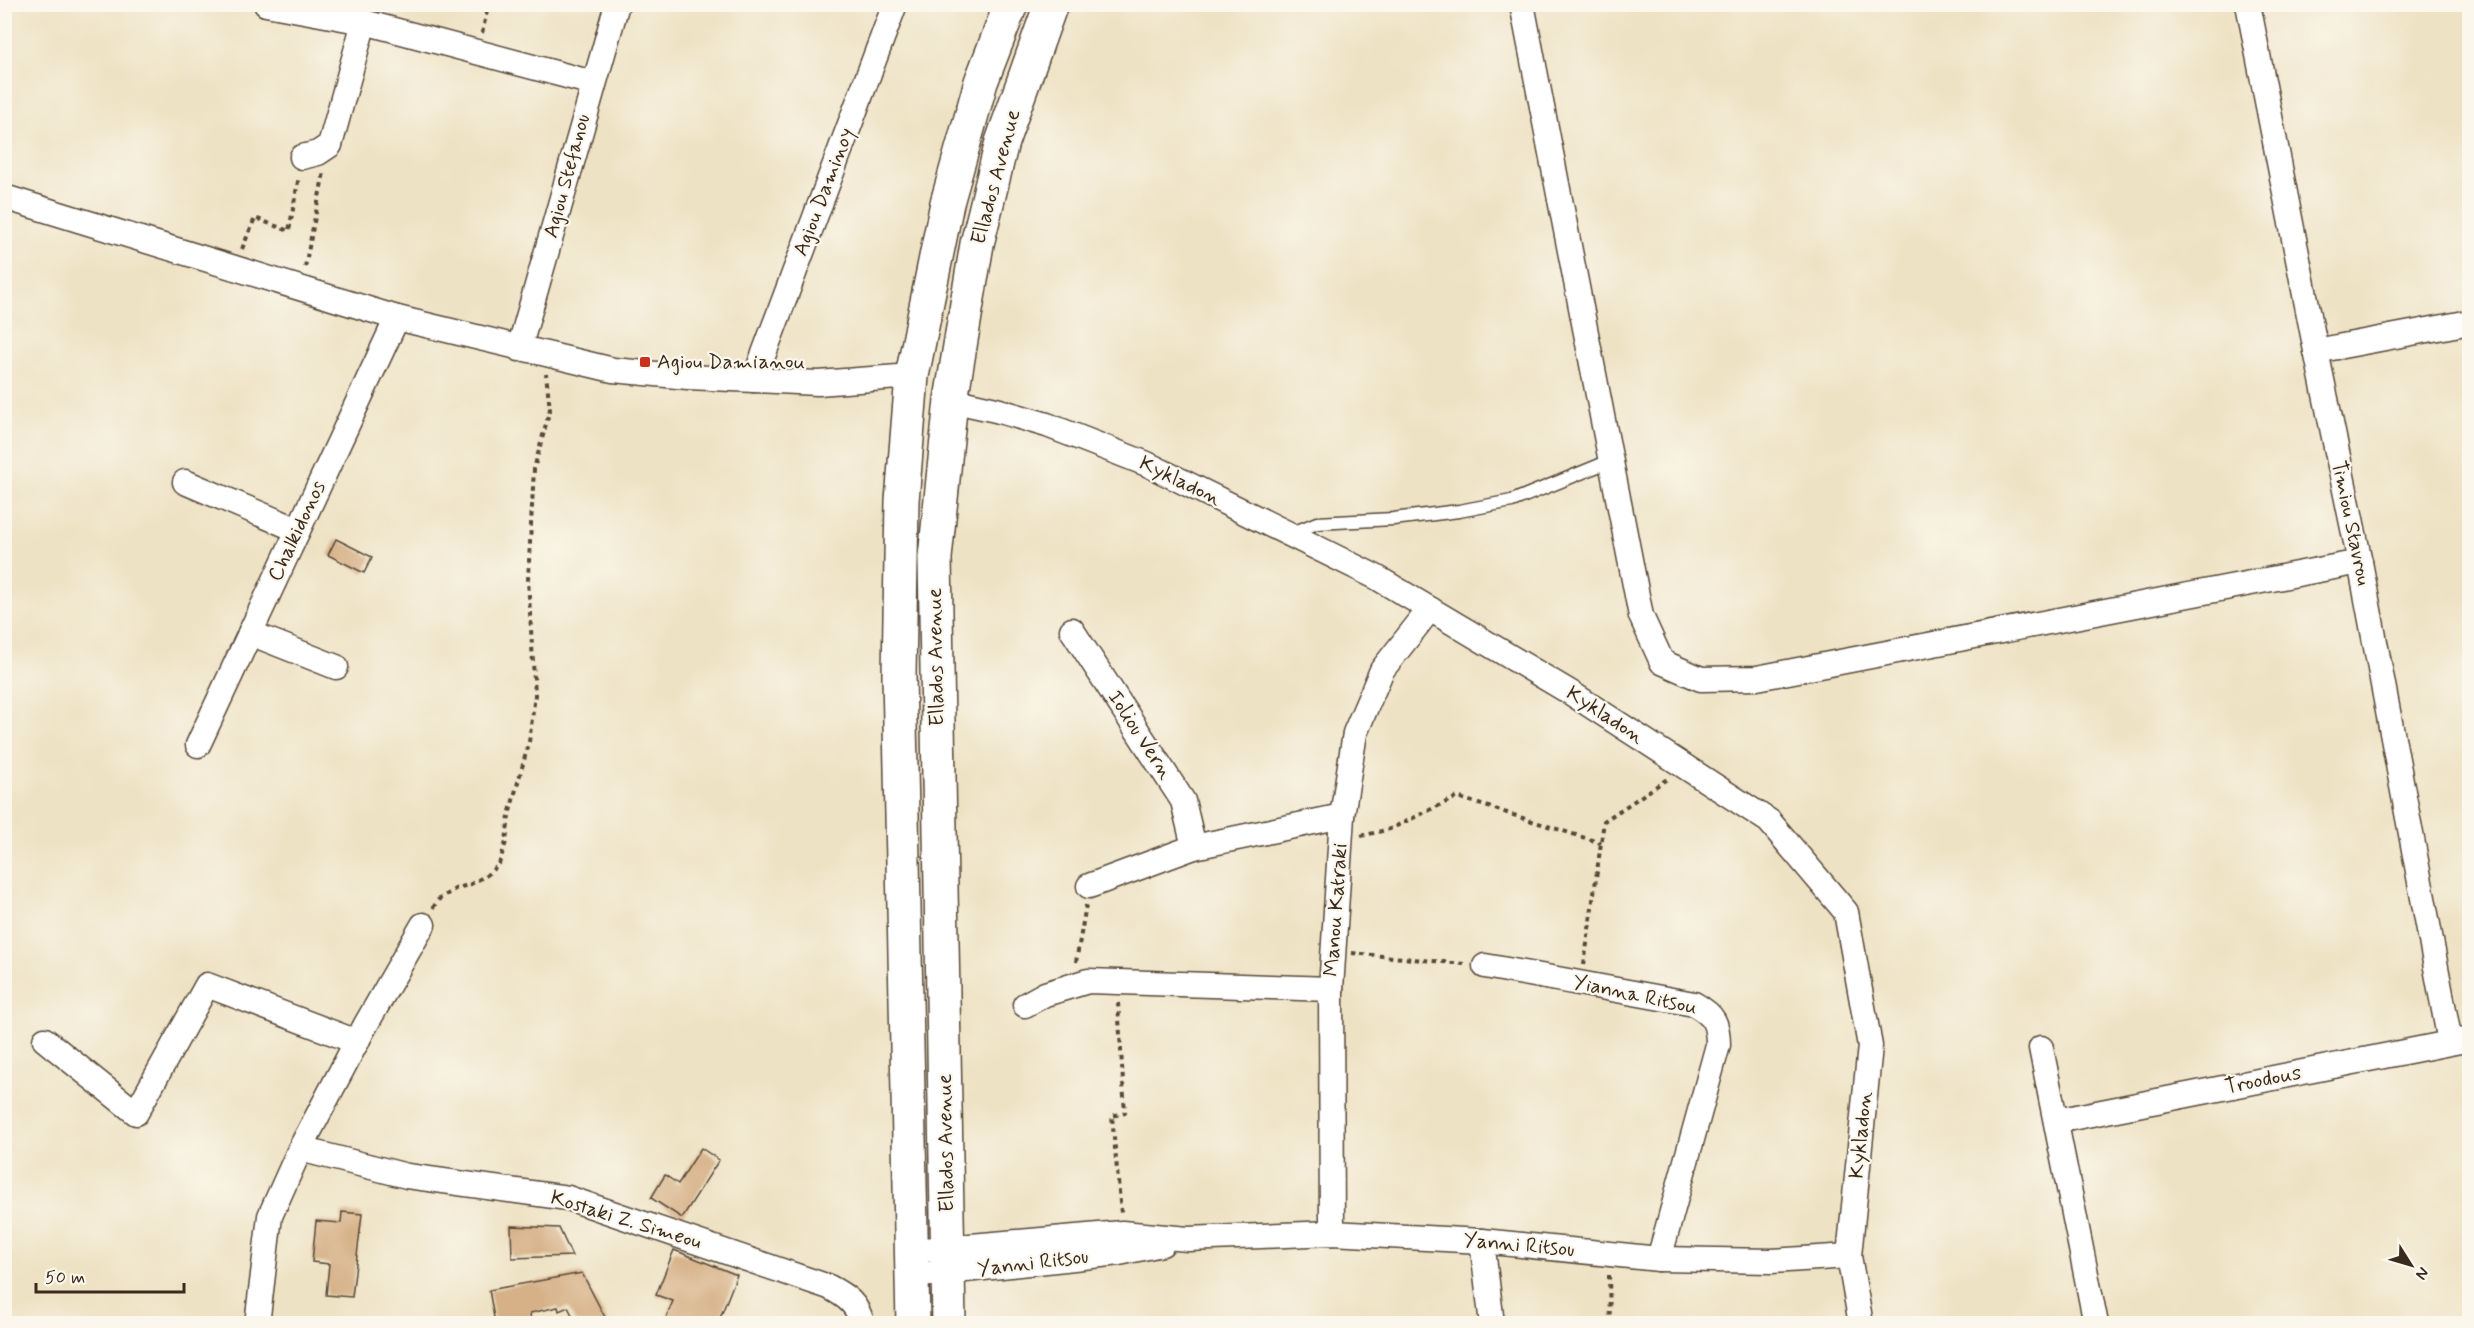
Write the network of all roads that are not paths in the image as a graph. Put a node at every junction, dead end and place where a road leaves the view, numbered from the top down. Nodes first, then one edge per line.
1 (266, 4) edge
2 (616, 4) edge
3 (895, 4) edge
4 (1011, 4) edge
5 (1051, 4) edge
6 (1522, 4) edge
7 (2248, 4) edge
8 (364, 22) junction
9 (593, 83) junction
10 (302, 157) road end
11 (4, 197) edge
12 (397, 318) junction
13 (2469, 321) edge
14 (519, 349) junction
15 (2316, 351) junction
16 (912, 376) junction
17 (754, 380) junction
18 (951, 400) junction
19 (1610, 461) junction
20 (185, 482) dead end
21 (298, 530) junction
22 (1288, 534) junction
23 (2360, 562) junction
24 (1430, 609) junction
25 (1072, 630) dead end
26 (250, 633) junction
27 (336, 667) dead end
28 (198, 745) dead end
29 (1342, 816) junction
30 (1194, 847) junction
31 (922, 875) junction
32 (1089, 886) road end
33 (423, 925) road end
34 (1485, 966) road end
35 (1331, 989) junction
36 (1025, 1005) dead end
37 (45, 1040) dead end
38 (2460, 1040) edge
39 (357, 1042) junction
40 (2041, 1048) dead end
41 (2056, 1121) junction
42 (300, 1149) junction
43 (1332, 1233) junction
44 (1188, 1239) junction
45 (1482, 1241) junction
46 (1849, 1256) junction
47 (1659, 1259) junction
48 (948, 1260) junction
49 (912, 1263) junction
50 (862, 1322) edge
51 (260, 1323) edge
52 (913, 1323) edge
53 (949, 1323) edge
54 (1492, 1323) edge
55 (1861, 1323) edge
56 (2096, 1323) edge

1 - 8 street
2 - 9 street, Agiou Stefanou
3 - 17 street, Agiou Daminoy
4 - 16 main road, Ellados Avenue
5 - 18 main road, Ellados Avenue
6 - 19 street
7 - 15 street, Timiou Stavrou
8 - 9 street
8 - 10 street
9 - 14 street, Agiou Stefanou
11 - 12 street
12 - 14 street
12 - 21 street, Chalkidonos
13 - 15 street
14 - 17 street
15 - 23 street, Timiou Stavrou
16 - 17 street
16 - 31 main road, Ellados Avenue
18 - 22 street, Kykladon
18 - 31 main road, Ellados Avenue
19 - 22 lane
19 - 23 street
20 - 21 street
21 - 26 street, Chalkidonos
22 - 24 street, Kykladon
23 - 38 street, Timiou Stavrou
24 - 29 street, Manou Katraki
24 - 46 street, Kykladon
25 - 30 street, Ioliou Vern
26 - 27 street
26 - 28 street, Chalkidonos
29 - 30 street
29 - 35 street, Manou Katraki
30 - 32 street
31 - 48 main road, Ellados Avenue
31 - 49 main road, Ellados Avenue
33 - 39 street
34 - 47 street, Yianna Ritsou
35 - 36 street
35 - 43 street, Manou Katraki
37 - 39 street
38 - 41 street, Troodous
39 - 42 street
40 - 41 street
41 - 56 street
42 - 50 street, Kostaki Z. Simeou
42 - 51 street
43 - 44 street, Yanni Ritsou
43 - 45 street, Yanni Ritsou
44 - 48 street, Yanni Ritsou
44 - 48 street, Yanni Ritsou
45 - 47 street, Yanni Ritsou
45 - 54 street
46 - 47 street, Yanni Ritsou
46 - 55 street, Kykladon
48 - 49 street, Yanni Ritsou
48 - 53 main road, Ellados Avenue
49 - 52 main road, Ellados Avenue

